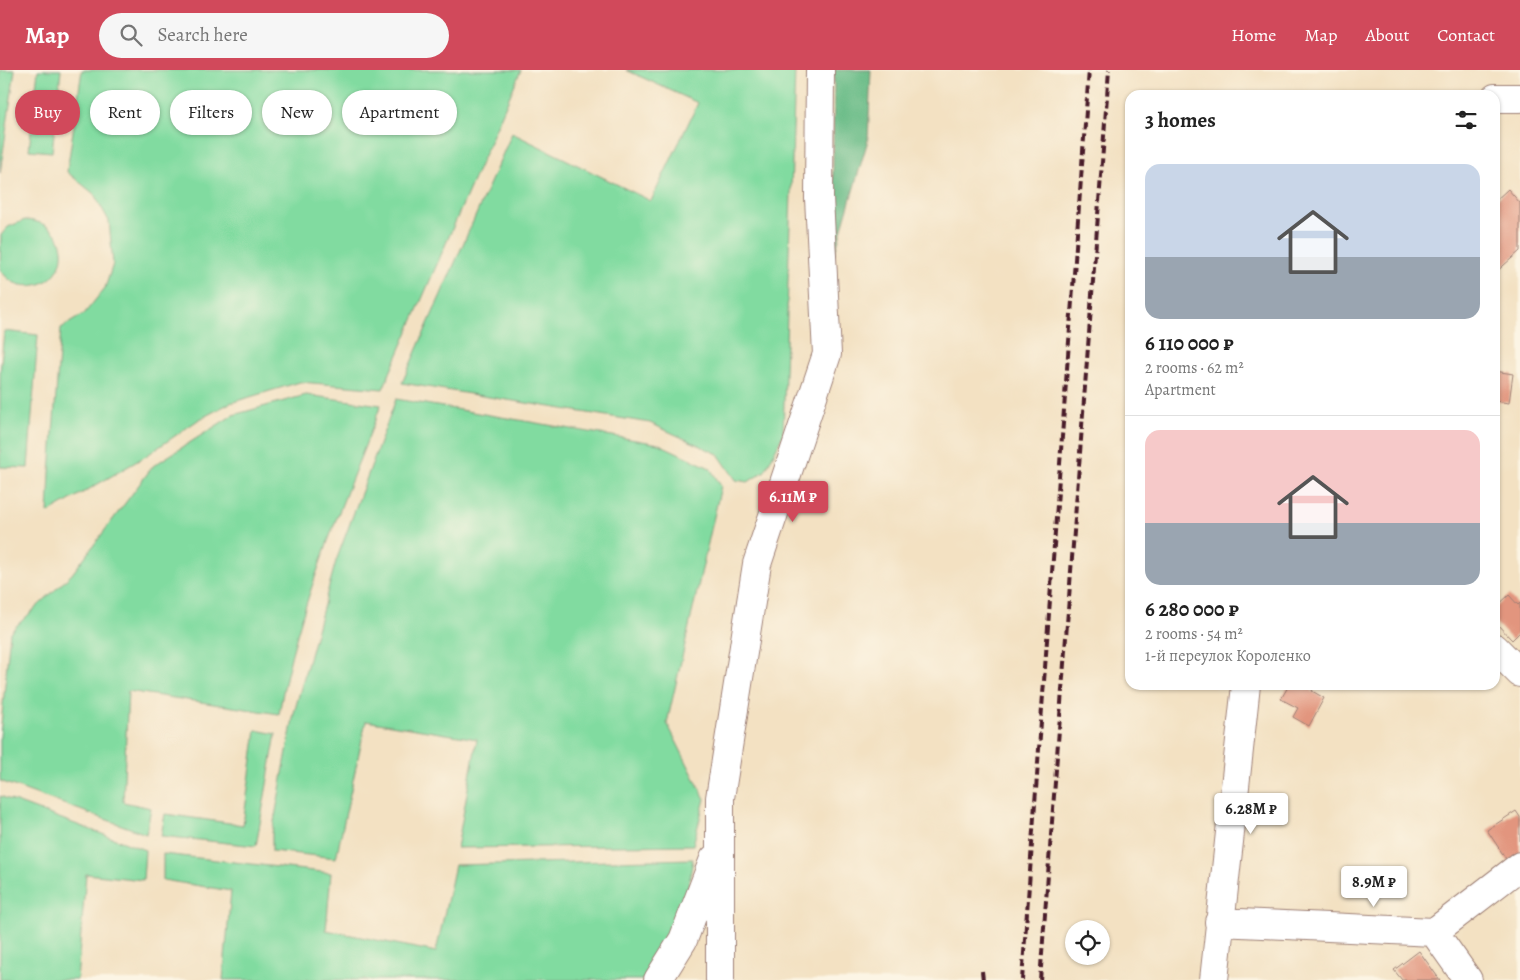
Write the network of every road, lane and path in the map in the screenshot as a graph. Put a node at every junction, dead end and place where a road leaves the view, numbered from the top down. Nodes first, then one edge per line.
1 (820, 70) edge
2 (1500, 98) edge
3 (1520, 98) edge
4 (1500, 653) edge
5 (1520, 674) edge
6 (1245, 690) edge
7 (720, 844) junction
8 (1520, 866) edge
9 (1219, 922) junction
10 (1434, 932) junction
11 (658, 980) edge
12 (720, 980) edge
13 (1214, 980) edge
14 (1468, 980) edge

1 - 7 street
2 - 3 street
4 - 5 street
6 - 9 street
7 - 11 street
7 - 12 street
8 - 10 street
9 - 10 street
9 - 13 street
10 - 14 street

